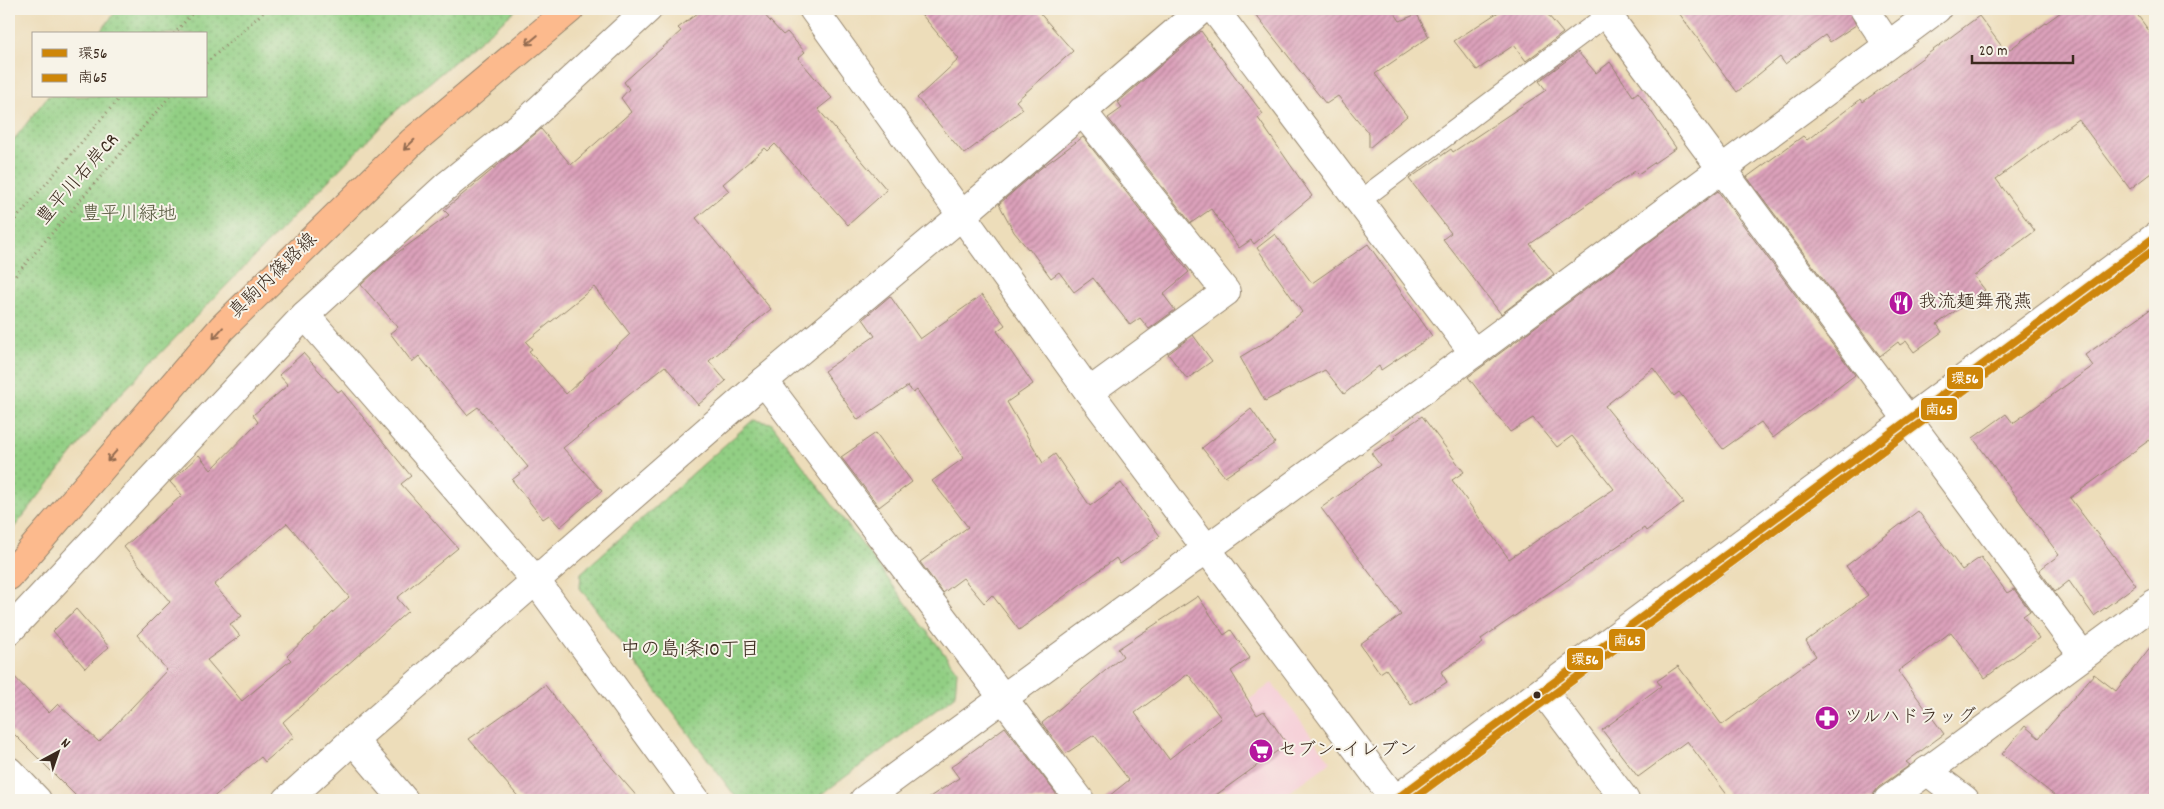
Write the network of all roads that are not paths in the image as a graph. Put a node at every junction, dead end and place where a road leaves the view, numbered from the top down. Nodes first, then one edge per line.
1 (570, 9) edge
2 (648, 9) edge
3 (813, 9) edge
4 (1202, 9) edge
5 (1214, 9) edge
6 (1864, 9) edge
7 (1937, 9) edge
8 (1605, 12) edge
9 (1888, 45) junction
10 (1082, 111) junction
11 (1721, 168) junction
12 (1358, 202) junction
13 (961, 216) junction
14 (2155, 237) edge
15 (305, 315) junction
16 (1474, 354) junction
17 (764, 381) junction
18 (1089, 392) junction
19 (1908, 420) junction
20 (1206, 550) junction
21 (9, 576) edge
22 (536, 581) junction
23 (2150, 616) edge
24 (9, 631) edge
25 (2083, 656) junction
26 (1543, 691) junction
27 (1002, 698) junction
28 (353, 740) junction
29 (1928, 770) junction
30 (9, 771) edge
31 (37, 800) edge
32 (287, 800) edge
33 (404, 800) edge
34 (696, 800) edge
35 (864, 800) edge
36 (1080, 800) edge
37 (1395, 800) edge
38 (1625, 800) edge
39 (1888, 800) edge
40 (1965, 800) edge

1 -> 21 main road, 真駒内篠路線
2 - 15 street
3 - 13 street
4 - 10 street
5 - 12 street
6 - 9 street
7 - 9 street
8 - 11 street
8 - 12 lane
9 - 11 street
10 - 13 street
10 - 18 street
11 - 16 street
11 - 19 street
12 - 16 street
13 - 17 street
13 - 18 street
14 - 19 street
15 - 22 street
15 - 24 street
16 - 20 street
17 - 22 street
17 - 27 street
18 - 20 street
19 - 25 street
19 - 26 street
20 - 27 street
20 - 37 street
22 - 28 street
22 - 34 street
23 - 25 street
25 - 29 street
26 - 37 street
26 - 38 street
27 - 35 street
27 - 36 street
28 - 32 street
28 - 33 street
29 - 39 street
29 - 40 street
30 - 31 street

